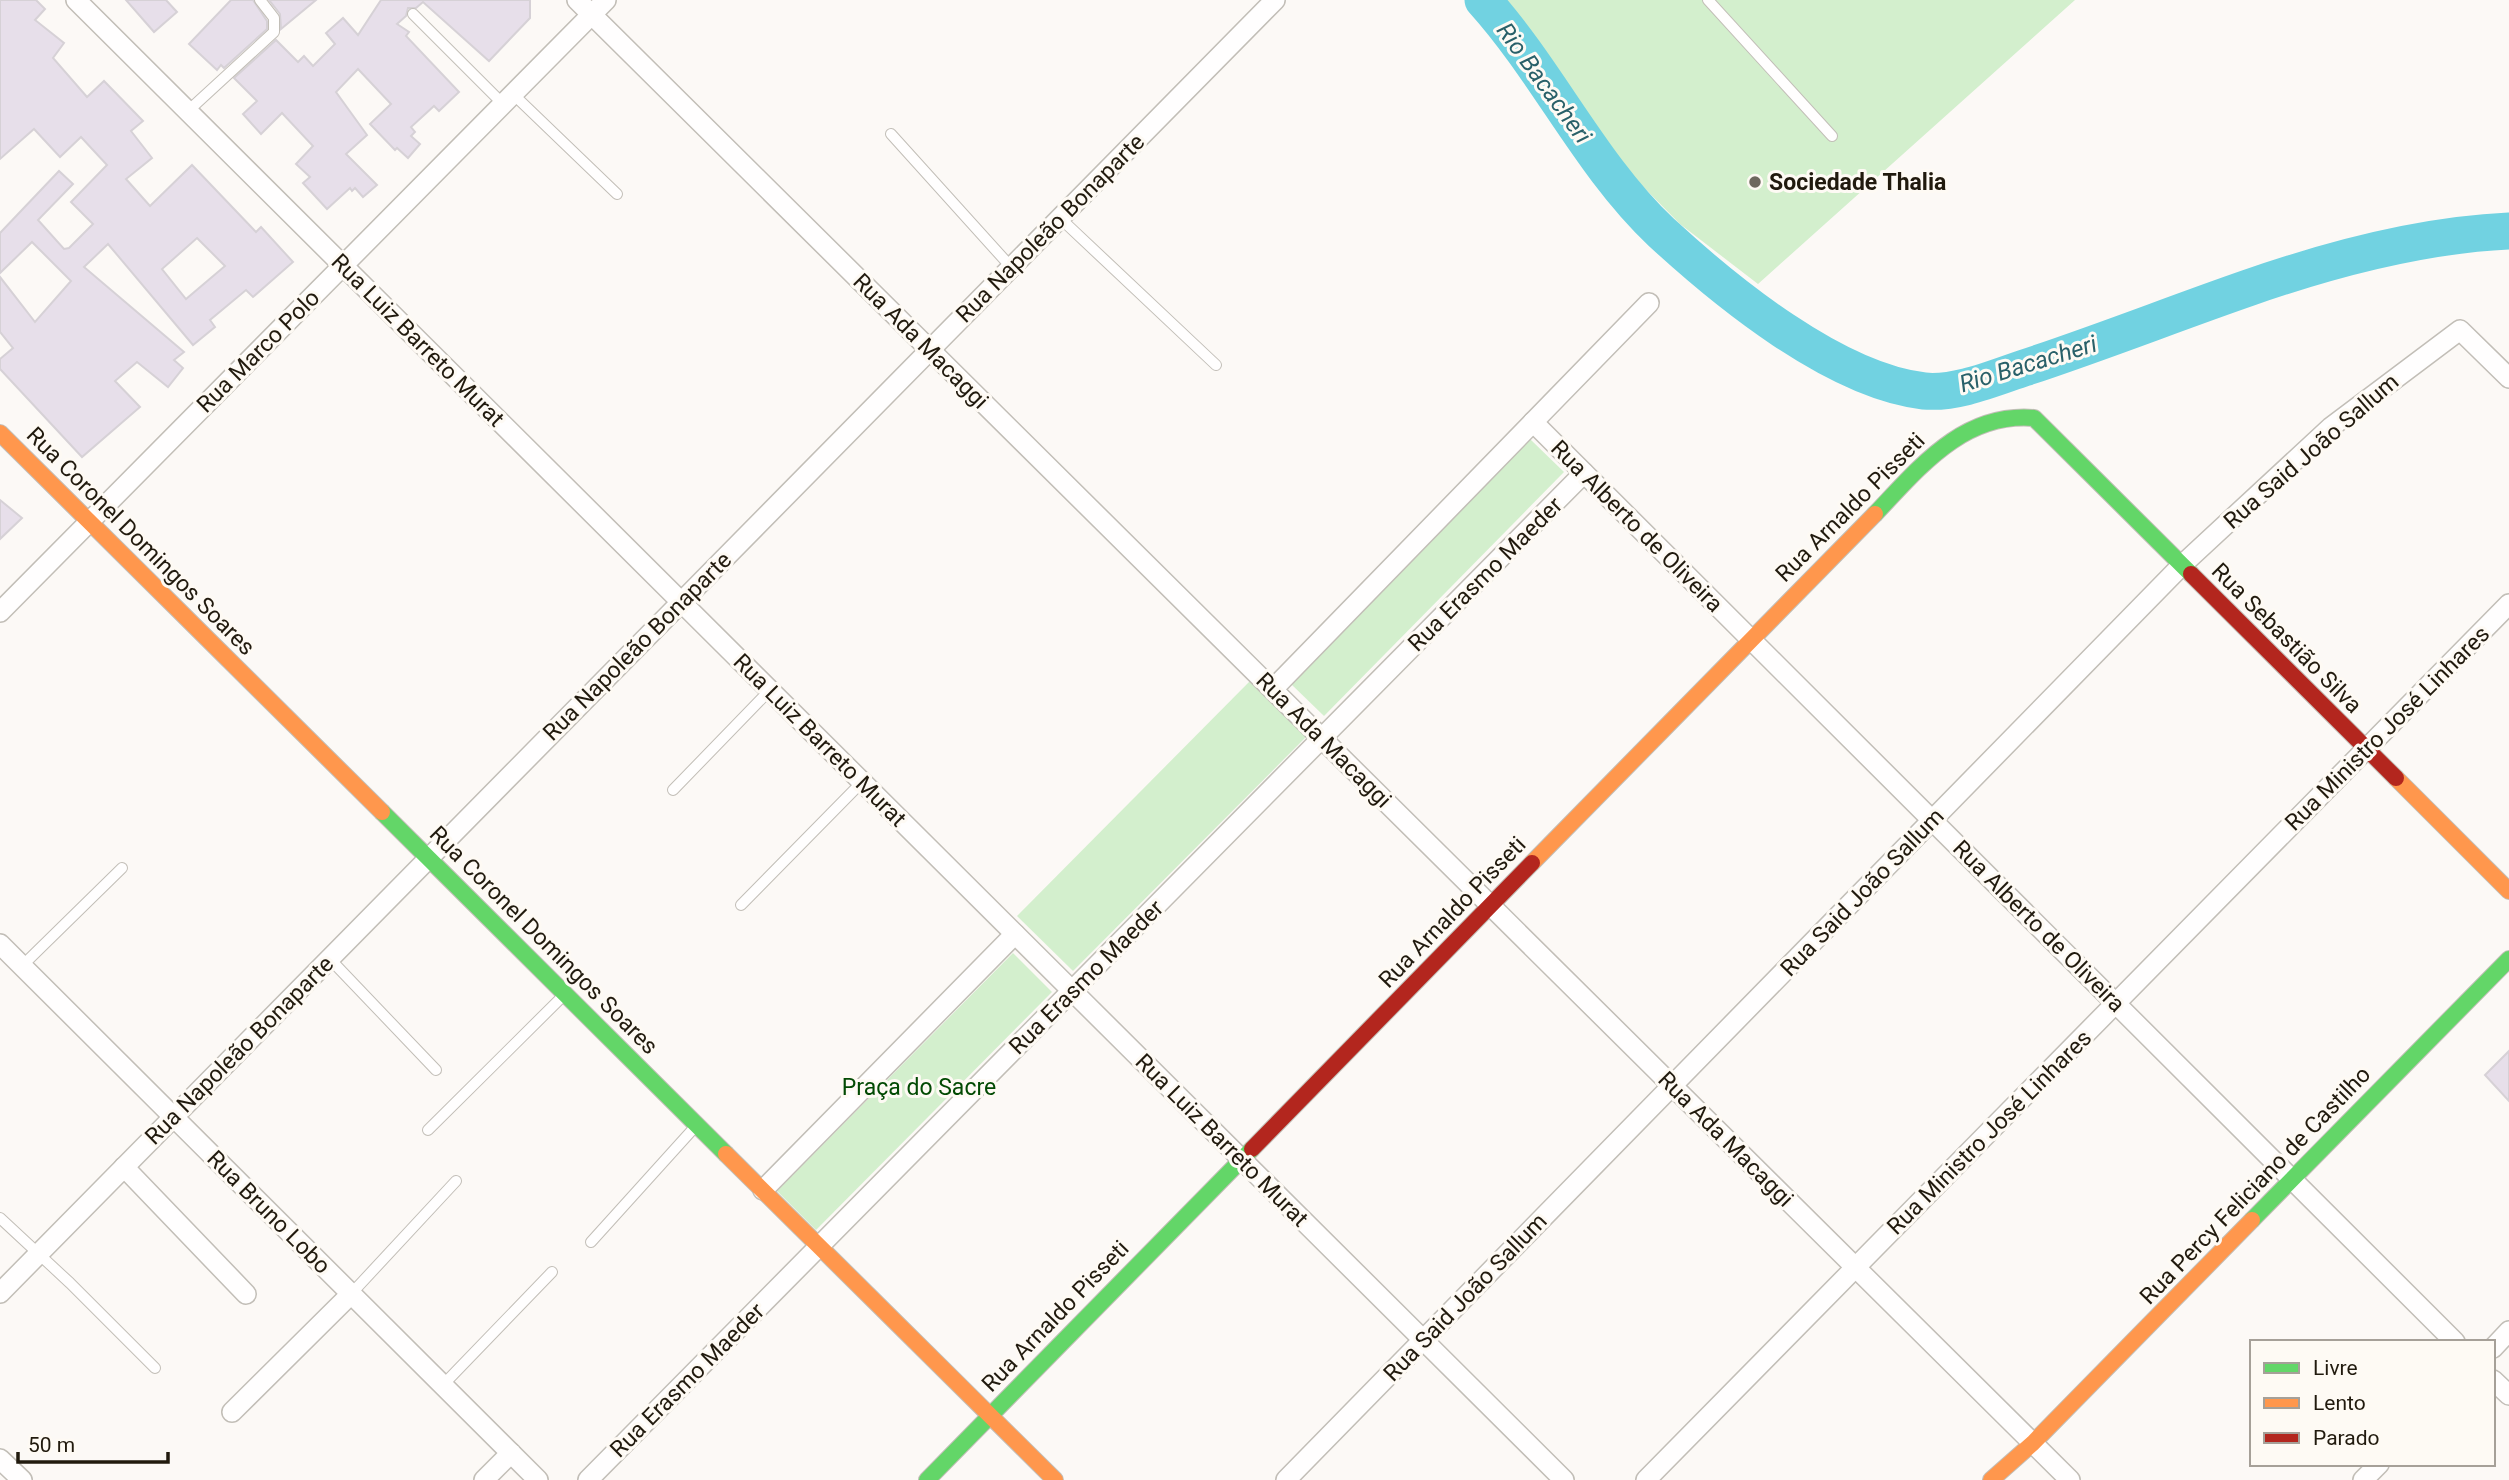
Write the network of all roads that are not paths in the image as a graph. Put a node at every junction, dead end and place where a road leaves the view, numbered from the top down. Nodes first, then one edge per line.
1 (76, 0) edge
2 (260, 0) edge
3 (577, 0) edge
4 (1275, 0) edge
5 (1708, 0) edge
6 (599, 7) edge
7 (413, 14) dead end
8 (508, 99) junction
9 (188, 111) junction
10 (891, 134) dead end
11 (1832, 136) dead end
12 (617, 194) dead end
13 (1060, 218) junction
14 (342, 266) junction
15 (1011, 267) junction
16 (1649, 303) dead end
17 (930, 350) junction
18 (1216, 365) dead end
19 (2509, 378) edge
20 (2034, 418) joint
21 (1533, 422) junction
22 (0, 433) edge
23 (1584, 473) junction
24 (89, 522) junction
25 (2182, 565) junction
26 (681, 602) junction
27 (2509, 604) edge
28 (0, 612) edge
29 (1751, 640) junction
30 (1273, 689) junction
31 (770, 690) junction
32 (1322, 738) junction
33 (2366, 749) junction
34 (862, 782) junction
35 (673, 790) dead end
36 (1932, 820) junction
37 (428, 858) junction
38 (122, 868) dead end
39 (2509, 891) edge
40 (741, 905) dead end
41 (1490, 905) junction
42 (1015, 934) junction
43 (0, 944) edge
44 (329, 958) junction
45 (2509, 958) edge
46 (22, 966) junction
47 (1072, 991) junction
48 (565, 994) junction
49 (2116, 1003) junction
50 (436, 1070) dead end
51 (1672, 1085) junction
52 (173, 1117) junction
53 (697, 1125) junction
54 (428, 1130) dead end
55 (1241, 1159) junction
56 (124, 1167) junction
57 (2292, 1180) junction
58 (456, 1181) dead end
59 (763, 1190) junction
60 (0, 1218) edge
61 (591, 1242) dead end
62 (819, 1246) junction
63 (39, 1253) junction
64 (1856, 1267) junction
65 (552, 1272) dead end
66 (0, 1293) edge
67 (246, 1294) dead end
68 (351, 1294) junction
69 (2509, 1332) edge
70 (1423, 1340) junction
71 (2453, 1340) edge
72 (2495, 1346) edge
73 (155, 1368) dead end
74 (2495, 1382) edge
75 (443, 1385) junction
76 (2509, 1395) edge
77 (232, 1412) dead end
78 (990, 1415) junction
79 (2033, 1443) junction
80 (511, 1454) junction
81 (0, 1458) edge
82 (2376, 1466) edge
83 (22, 1480) edge
84 (484, 1480) edge
85 (538, 1480) edge
86 (588, 1480) edge
87 (927, 1480) edge
88 (1055, 1480) edge
89 (1286, 1480) edge
90 (1564, 1480) edge
91 (1646, 1480) edge
92 (1991, 1480) edge
93 (2006, 1480) edge
94 (2070, 1480) edge
95 (2363, 1480) edge

1 - 9 street, Rua Luiz Barreto Murat
2 - 9 lane
3 - 6 street, Rua Ada Macaggi
4 - 13 street, Rua Napoleão Bonaparte
5 - 11 lane
6 - 8 street, Rua Marco Polo
6 - 17 street, Rua Ada Macaggi
7 - 8 lane
8 - 12 lane
8 - 14 street, Rua Marco Polo
9 - 14 street, Rua Luiz Barreto Murat
10 - 15 lane
13 - 15 street, Rua Napoleão Bonaparte
13 - 18 lane
14 - 24 street, Rua Marco Polo
14 - 26 street, Rua Luiz Barreto Murat
15 - 17 street, Rua Napoleão Bonaparte
16 - 21 street
17 - 26 street, Rua Napoleão Bonaparte
17 - 30 street, Rua Ada Macaggi
19 - 25 street, Rua Said João Sallum
20 - 25 street, Rua Sebastião Silva
20 - 29 street, Rua Arnaldo Pisseti
21 - 23 street, Rua Alberto de Oliveira
21 - 30 street
22 - 24 street, Rua Coronel Domingos Soares
23 - 29 street, Rua Alberto de Oliveira
23 - 32 street, Rua Erasmo Maeder
24 - 28 street, Rua Marco Polo
24 - 37 street, Rua Coronel Domingos Soares
25 - 33 street, Rua Sebastião Silva
25 - 36 street, Rua Said João Sallum
26 - 31 street, Rua Luiz Barreto Murat
26 - 37 street, Rua Napoleão Bonaparte
27 - 33 street, Rua Ministro José Linhares
29 - 36 street, Rua Alberto de Oliveira
29 - 41 street, Rua Arnaldo Pisseti
30 - 32 street, Rua Ada Macaggi
31 - 34 street, Rua Luiz Barreto Murat
31 - 35 lane
32 - 41 street, Rua Ada Macaggi
32 - 47 street, Rua Erasmo Maeder
33 - 39 street, Rua Sebastião Silva
33 - 49 street, Rua Ministro José Linhares
34 - 40 lane
34 - 42 street, Rua Luiz Barreto Murat
36 - 49 street, Rua Alberto de Oliveira
36 - 51 street, Rua Said João Sallum
37 - 44 street, Rua Napoleão Bonaparte
37 - 48 street, Rua Coronel Domingos Soares
38 - 46 lane
41 - 51 street, Rua Ada Macaggi
41 - 55 street, Rua Arnaldo Pisseti
42 - 47 street, Rua Luiz Barreto Murat
42 - 59 street
43 - 46 street, Rua Bruno Lobo
44 - 50 lane
44 - 52 street, Rua Napoleão Bonaparte
45 - 57 street, Rua Percy Feliciano de Castilho
46 - 52 street, Rua Bruno Lobo
47 - 55 street, Rua Luiz Barreto Murat
47 - 62 street, Rua Erasmo Maeder
48 - 53 street, Rua Coronel Domingos Soares
48 - 54 lane
49 - 57 street, Rua Alberto de Oliveira
49 - 64 street, Rua Ministro José Linhares
51 - 64 street, Rua Ada Macaggi
51 - 70 street, Rua Said João Sallum
52 - 56 street, Rua Napoleão Bonaparte
52 - 68 street, Rua Bruno Lobo
53 - 59 street, Rua Coronel Domingos Soares
53 - 61 lane
55 - 70 street, Rua Luiz Barreto Murat
55 - 78 street, Rua Arnaldo Pisseti
56 - 63 street, Rua Napoleão Bonaparte
56 - 67 street
57 - 71 street, Rua Alberto de Oliveira
57 - 79 street, Rua Percy Feliciano de Castilho
58 - 68 lane
59 - 62 street, Rua Coronel Domingos Soares
60 - 63 lane
62 - 78 street, Rua Coronel Domingos Soares
62 - 86 street, Rua Erasmo Maeder
63 - 66 street, Rua Napoleão Bonaparte
63 - 73 lane
64 - 79 street, Rua Ada Macaggi
64 - 91 street, Rua Ministro José Linhares
65 - 75 lane
68 - 75 street, Rua Bruno Lobo
68 - 77 street
69 - 72 street
70 - 89 street, Rua Said João Sallum
70 - 90 street, Rua Luiz Barreto Murat
74 - 76 street
75 - 80 street, Rua Bruno Lobo
78 - 87 street, Rua Arnaldo Pisseti
78 - 88 street, Rua Coronel Domingos Soares
79 - 92 street, Rua Percy Feliciano de Castilho
79 - 93 street, Rua Percy Feliciano de Castilho
79 - 94 street, Rua Ada Macaggi
80 - 84 street
80 - 85 street, Rua Bruno Lobo
81 - 83 street
82 - 95 street

